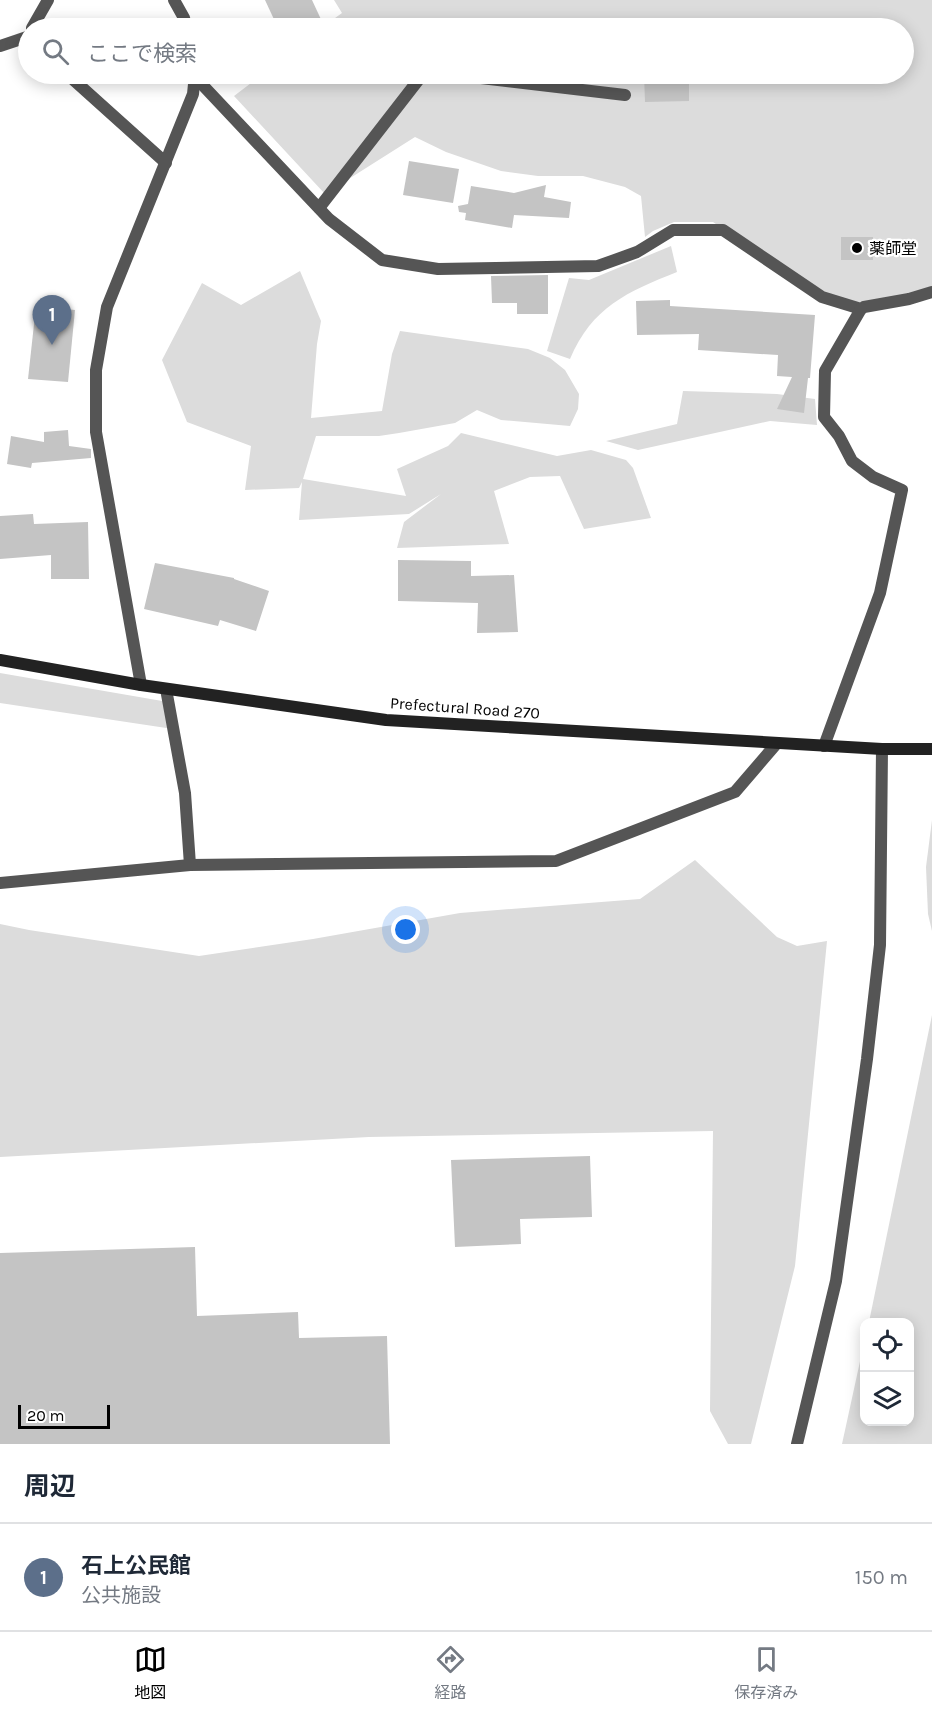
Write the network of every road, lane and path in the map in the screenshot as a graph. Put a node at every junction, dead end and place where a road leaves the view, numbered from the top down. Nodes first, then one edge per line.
1 (48, 0) edge
2 (174, 0) edge
3 (38, 18) edge
4 (184, 18) edge
5 (18, 39) edge
6 (0, 46) edge
7 (78, 84) edge
8 (194, 84) edge
9 (203, 84) edge
10 (415, 84) edge
11 (532, 84) edge
12 (625, 95) dead end
13 (166, 163) junction
14 (319, 208) junction
15 (932, 292) edge
16 (861, 309) junction
17 (0, 660) edge
18 (141, 685) junction
19 (166, 689) junction
20 (777, 743) junction
21 (824, 746) junction
22 (882, 749) junction
23 (932, 749) edge
24 (190, 865) junction
25 (0, 883) edge
26 (797, 1444) edge

1 - 3 street
2 - 4 street
5 - 6 street
7 - 13 street
8 - 13 street
9 - 14 street
10 - 14 street
11 - 12 street
13 - 18 street
14 - 16 street
15 - 16 street
16 - 21 street
17 - 18 main road, Prefectural Road 270
18 - 19 main road, Prefectural Road 270
19 - 20 main road, Prefectural Road 270
19 - 24 street
20 - 21 main road, Prefectural Road 270
20 - 24 street
21 - 22 main road, Prefectural Road 270
22 - 23 main road, Prefectural Road 270
22 - 26 street
24 - 25 street

